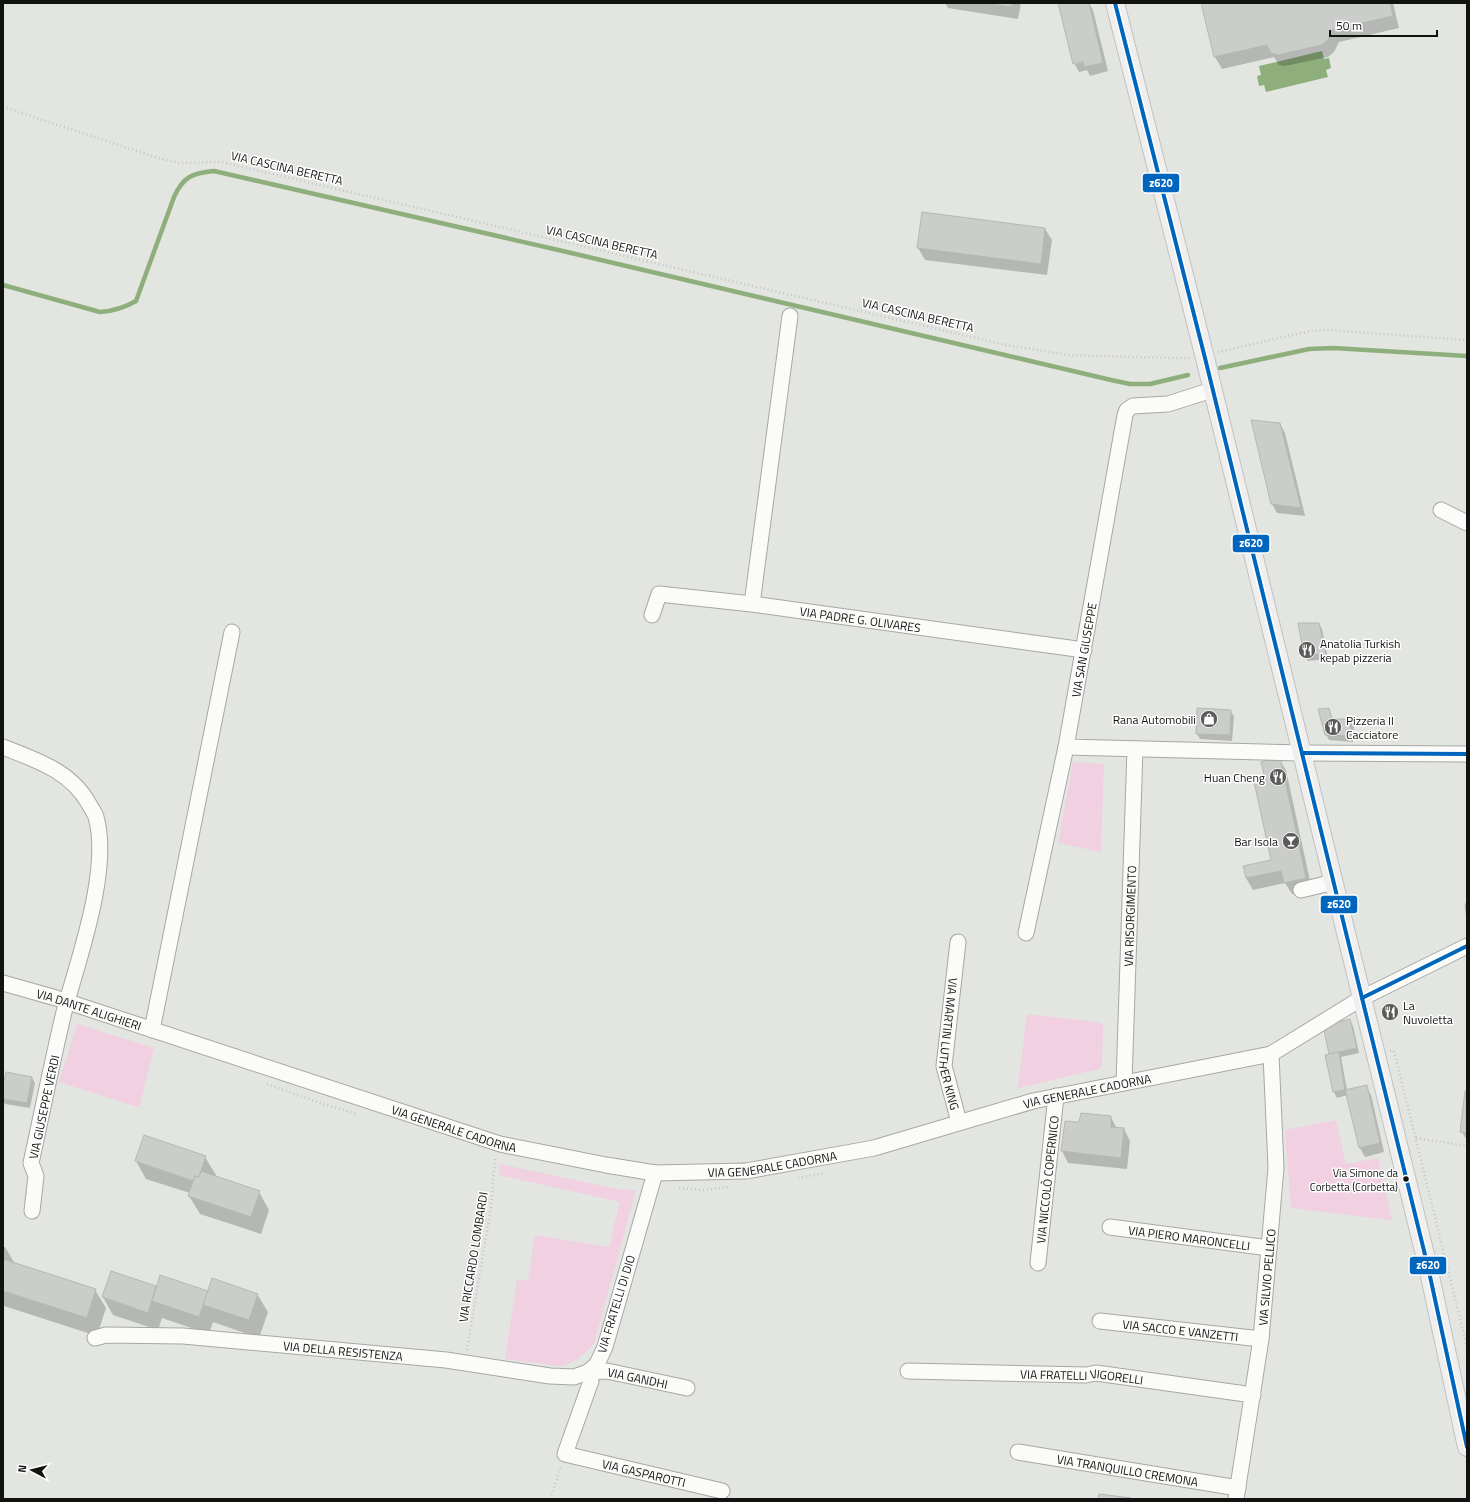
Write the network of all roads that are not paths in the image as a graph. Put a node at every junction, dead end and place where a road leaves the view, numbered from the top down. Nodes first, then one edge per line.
1 (1115, 3) edge
2 (790, 316) dead end
3 (1212, 390) junction
4 (1441, 510) dead end
5 (1467, 523) edge
6 (752, 604) junction
7 (652, 615) dead end
8 (232, 632) dead end
9 (1084, 650) junction
10 (3, 747) edge
11 (1066, 747) junction
12 (1135, 749) junction
13 (1302, 753) junction
14 (1467, 754) edge
15 (1334, 882) junction
16 (1301, 890) dead end
17 (1026, 933) dead end
18 (958, 942) dead end
19 (1467, 946) edge
20 (3, 983) edge
21 (1362, 998) junction
22 (67, 1002) junction
23 (152, 1030) junction
24 (174, 1037) joint
25 (1271, 1054) junction
26 (1124, 1083) junction
27 (1056, 1096) junction
28 (959, 1122) junction
29 (653, 1180) junction
30 (32, 1211) dead end
31 (1110, 1227) dead end
32 (1269, 1248) junction
33 (1038, 1263) dead end
34 (1100, 1321) dead end
35 (96, 1338) dead end
36 (1261, 1339) junction
37 (908, 1371) dead end
38 (588, 1372) junction
39 (687, 1388) dead end
40 (1253, 1395) junction
41 (1467, 1448) edge
42 (1018, 1452) dead end
43 (722, 1491) dead end
44 (1237, 1494) edge

1 - 3 main road
2 - 6 street
3 - 9 street, VIA SAN GIUSEPPE
3 - 13 main road
4 - 5 street
6 - 7 street, VIA PADRE G. OLIVARES
6 - 9 street, VIA PADRE G. OLIVARES
8 - 23 street
9 - 11 street, VIA SAN GIUSEPPE
10 - 22 street, VIA GIUSEPPE VERDI
11 - 12 street
11 - 17 street, VIA SAN GIUSEPPE
12 - 13 street
12 - 26 street, VIA RISORGIMENTO
13 - 14 street
13 - 15 main road
15 - 16 street
15 - 21 main road
18 - 28 street, VIA MARTIN LUTHER KING
19 - 21 street, VIA GENERALE CADORNA
20 - 22 street, VIA DANTE ALIGHIERI
21 - 25 street, VIA GENERALE CADORNA
21 - 41 main road
22 - 23 street, VIA DANTE ALIGHIERI
22 - 30 street, VIA GIUSEPPE VERDI
23 - 24 street, VIA DANTE ALIGHIERI
24 - 29 street, VIA GENERALE CADORNA
25 - 26 street, VIA GENERALE CADORNA
25 - 32 street, VIA SILVIO PELLICO
26 - 27 street, VIA GENERALE CADORNA
27 - 28 street, VIA GENERALE CADORNA
27 - 33 street, VIA NICCOLÒ COPERNICO
28 - 29 street, VIA GENERALE CADORNA
29 - 38 street, VIA FRATELLI DI DIO
31 - 32 street, VIA PIERO MARONCELLI
32 - 36 street, VIA SILVIO PELLICO
34 - 36 street, VIA SACCO E VANZETTI
35 - 38 street, VIA DELLA RESISTENZA
36 - 40 street, VIA SILVIO PELLICO
37 - 40 street, VIA FRATELLI VIGORELLI
38 - 39 street, VIA GANDHI
38 - 43 street, VIA GASPAROTTI
40 - 44 street, VIA SILVIO PELLICO
42 - 44 street, VIA TRANQUILLO CREMONA

